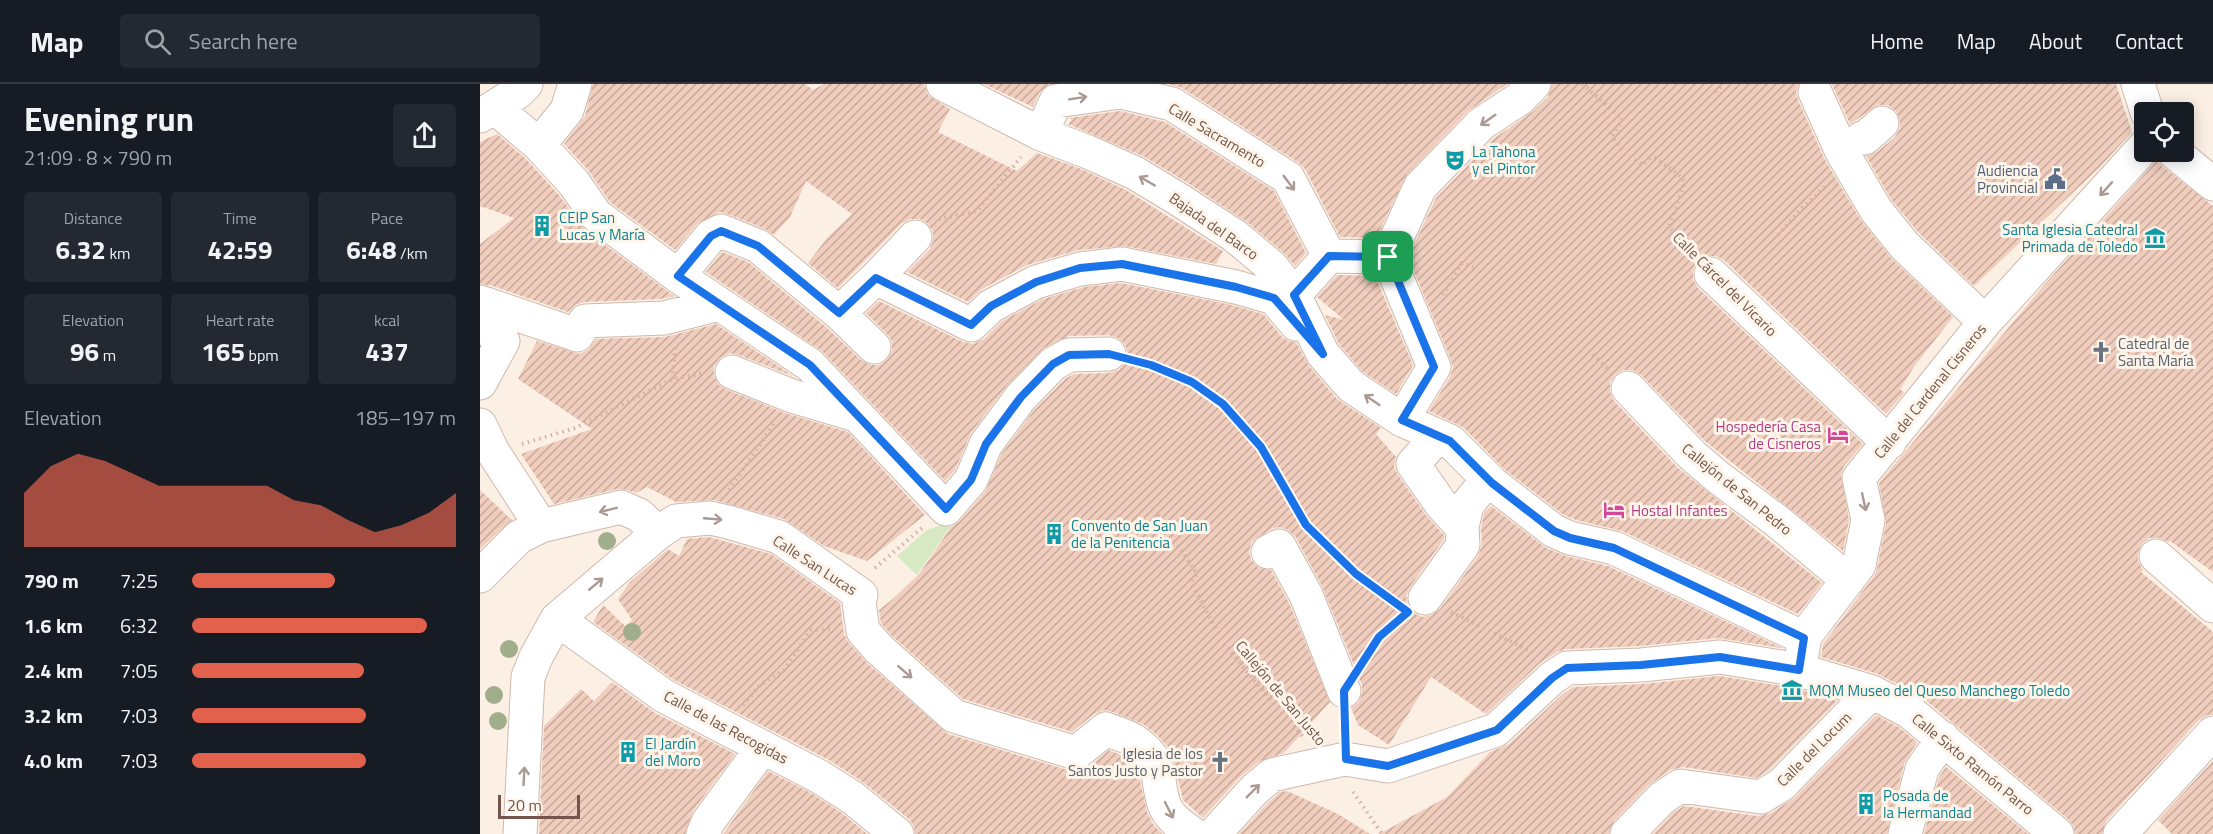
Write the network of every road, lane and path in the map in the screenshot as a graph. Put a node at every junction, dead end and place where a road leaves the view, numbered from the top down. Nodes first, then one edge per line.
1 (526, 84) edge
2 (575, 84) edge
3 (942, 84) edge
4 (1043, 84) edge
5 (1582, 84) edge
6 (1723, 84) edge
7 (2138, 84) edge
8 (1519, 89) edge
9 (1715, 92) dead end
10 (1815, 92) dead end
11 (1175, 94) edge
12 (2144, 102) edge
13 (487, 111) edge
14 (1604, 112) dead end
15 (1619, 125) junction
16 (1041, 134) junction
17 (539, 145) junction
18 (2134, 158) edge
19 (2186, 162) edge
20 (1831, 181) dead end
21 (2213, 184) edge
22 (1778, 235) dead end
23 (915, 237) joint
24 (1329, 256) junction
25 (1388, 257) junction
26 (1473, 267) dead end
27 (1711, 274) joint
28 (678, 276) junction
29 (876, 278) junction
30 (1294, 295) junction
31 (1443, 295) dead end
32 (483, 303) edge
33 (719, 304) junction
34 (839, 313) junction
35 (1985, 322) junction
36 (1580, 342) dead end
37 (874, 347) dead end
38 (1109, 354) joint
39 (1323, 354) junction
40 (732, 372) joint
41 (480, 383) edge
42 (1628, 388) joint
43 (792, 396) junction
44 (858, 415) junction
45 (1402, 420) junction
46 (1438, 436) junction
47 (486, 438) edge
48 (1889, 443) junction
49 (1488, 479) junction
50 (946, 509) junction
51 (1158, 515) dead end
52 (710, 518) junction
53 (541, 526) junction
54 (1462, 527) junction
55 (658, 533) junction
56 (1268, 552) dead end
57 (2156, 556) dead end
58 (873, 571) dead end
59 (480, 576) edge
60 (1848, 580) junction
61 (1411, 605) junction
62 (2213, 606) edge
63 (557, 619) junction
64 (863, 631) junction
65 (1804, 638) junction
66 (1542, 656) dead end
67 (1799, 670) junction
68 (1344, 691) joint
69 (1872, 692) junction
70 (724, 728) junction
71 (2213, 734) edge
72 (1943, 738) junction
73 (763, 747) junction
74 (1334, 761) junction
75 (520, 834) edge
76 (703, 834) edge
77 (897, 834) edge
78 (1193, 834) edge
79 (1214, 834) edge
80 (1382, 834) edge
81 (1627, 834) edge
82 (1905, 834) edge
83 (2057, 834) edge
84 (2120, 834) edge

1 - 13 street
2 - 17 street
3 - 16 street, Bajada del Barco
4 - 16 street
5 - 15 path, Calle Cárcel del Vicario
6 - 9 path
7 - 12 street
8 -> 25 street
10 - 35 street
16 -> 11 street, Calle Sacramento
11 -> 24 street, Calle Sacramento
13 - 17 street
14 - 15 path
15 - 27 path, Calle Cárcel del Vicario
16 - 23 path
30 -> 16 street, Bajada del Barco
17 - 28 street
18 -> 35 street, Calle del Cardenal Cisneros
19 - 21 street
20 - 22 path
23 - 29 street
24 - 25 street
24 - 30 street
25 - 45 street
26 - 31 path
27 - 48 street, Calle Cárcel del Vicario
28 - 33 street
28 - 34 street
29 - 34 street
29 - 39 street
30 - 39 street, Bajada del Barco
32 - 33 street
32 - 41 street
33 - 44 street
34 - 37 street
35 - 48 street, Calle del Cardenal Cisneros
36 - 42 path
38 - 50 street
38 - 61 path
45 -> 39 street, Bajada del Barco
40 - 43 street
40 - 47 path
42 - 60 street, Callejón de San Pedro
43 - 44 street
43 - 52 path
44 - 50 street
45 - 46 street, Bajada del Barco
46 - 49 street, Bajada del Barco
46 - 54 street
47 - 53 street
48 -> 60 street, Calle del Cardenal Cisneros
49 - 54 street
49 - 65 street, Bajada del Barco
50 - 58 path
51 - 74 path, Callejón de San Justo
52 - 55 street, Calle San Lucas
52 -> 64 street, Calle San Lucas
55 -> 53 street
53 - 59 street
54 - 61 street
63 -> 55 street, Calle San Lucas
56 - 68 street
57 - 62 street
60 - 65 street, Calle del Cardenal Cisneros
61 - 66 path
61 - 68 path
63 - 70 street, Calle de las Recogidas
75 -> 63 street
64 - 70 path
64 -> 78 street
65 - 67 street, Calle del Cardenal Cisneros
67 - 69 street, Calle Sixto Ramón Parro
67 - 74 street, Calle Sixto Ramón Parro
69 - 72 street, Calle Sixto Ramón Parro
69 - 81 street, Calle del Locum
70 - 73 street, Calle de las Recogidas
71 - 84 street
72 - 82 street
72 - 83 street, Calle Sixto Ramón Parro
73 - 76 street
73 - 77 street, Calle de las Recogidas
79 -> 74 street
74 - 80 path

